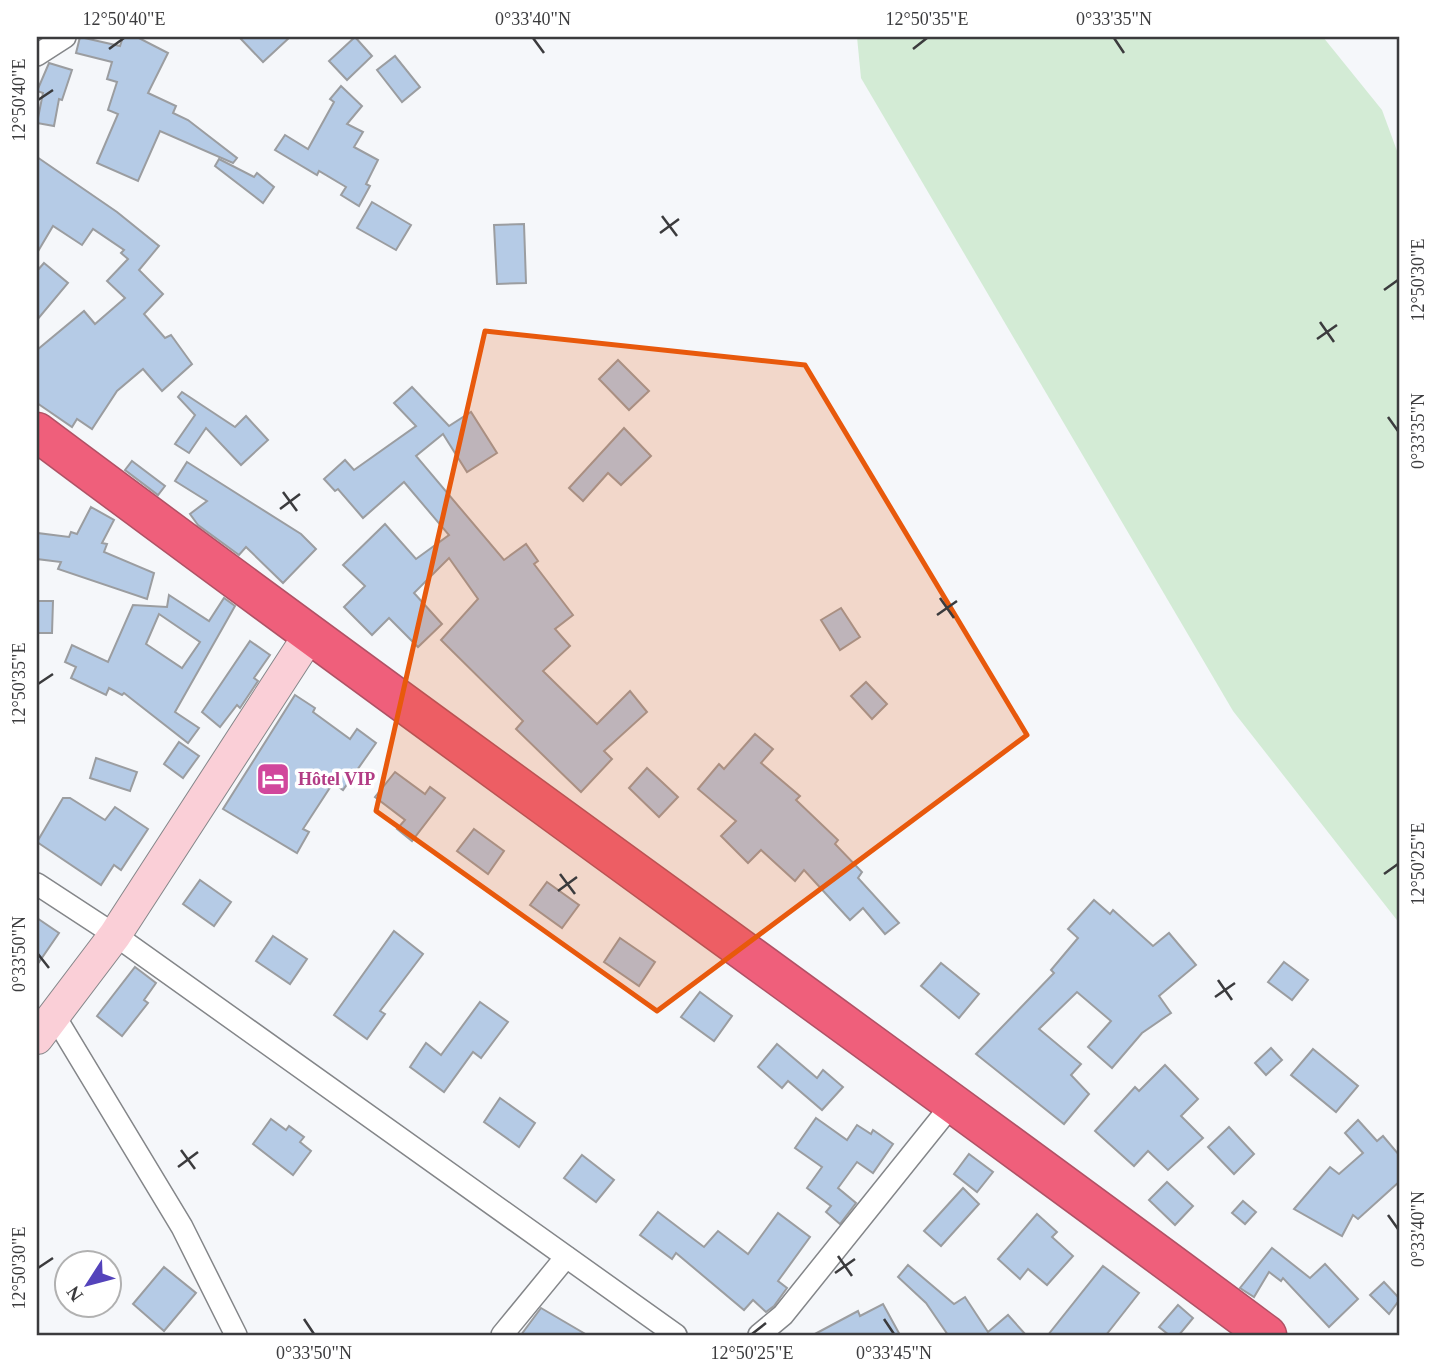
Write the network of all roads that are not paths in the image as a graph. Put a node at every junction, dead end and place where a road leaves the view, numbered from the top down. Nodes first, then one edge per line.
1 (65, 37) edge
2 (37, 55) edge
3 (37, 432) edge
4 (309, 636) junction
5 (37, 884) edge
6 (115, 935) junction
7 (46, 1027) edge
8 (954, 1102) junction
9 (566, 1257) junction
10 (236, 1335) edge
11 (502, 1335) edge
12 (676, 1335) edge
13 (759, 1335) edge
14 (1267, 1335) edge

1 - 2 street
3 - 4 highway
4 - 6 street
4 - 8 highway
5 - 6 street
6 - 7 street
6 - 9 street
7 - 10 street
8 - 13 street
8 - 14 highway
9 - 11 street
9 - 12 street

